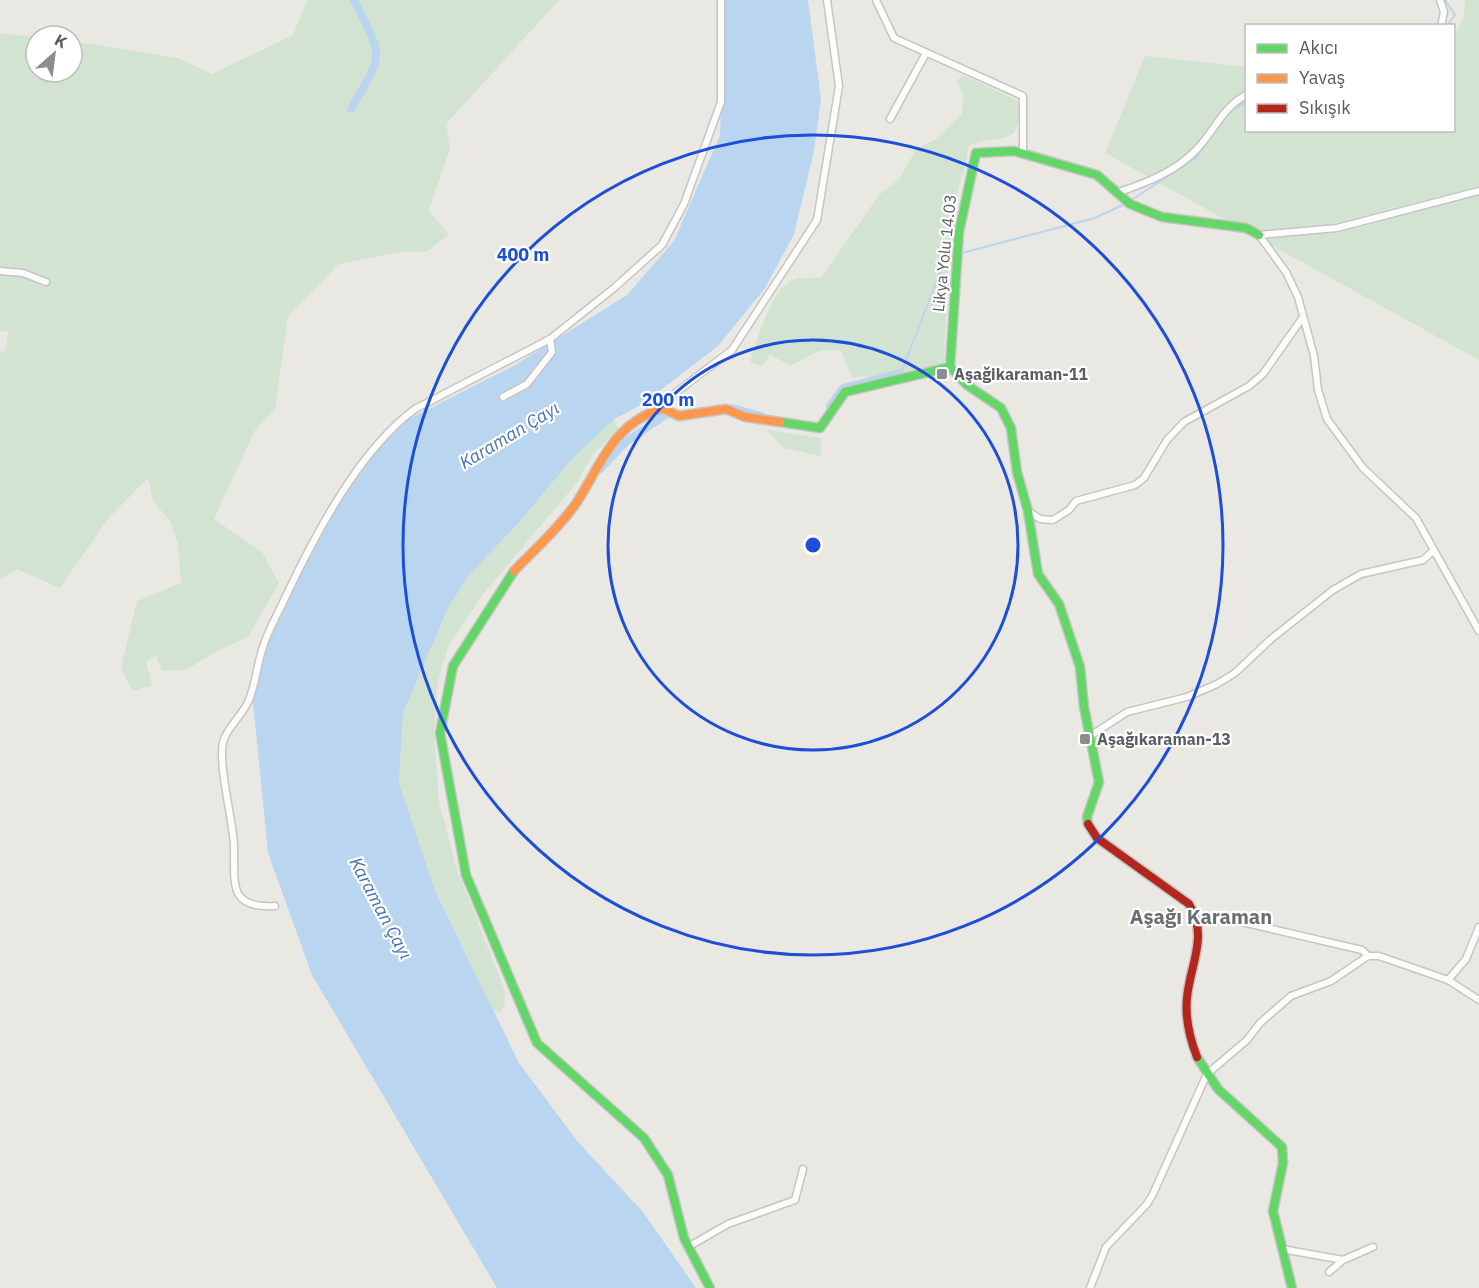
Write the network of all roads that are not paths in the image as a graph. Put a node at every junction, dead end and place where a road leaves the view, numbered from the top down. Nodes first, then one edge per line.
1 (721, 0) edge
2 (827, 0) edge
3 (876, 0) edge
4 (1440, 0) edge
5 (1441, 24) edge
6 (926, 53) junction
7 (1245, 96) edge
8 (890, 119) dead end
9 (1023, 153) junction
10 (1479, 191) edge
11 (1119, 192) junction
12 (1258, 235) junction
13 (0, 271) edge
14 (46, 282) dead end
15 (1303, 317) junction
16 (550, 339) junction
17 (950, 367) junction
18 (503, 397) dead end
19 (662, 408) junction
20 (1028, 511) junction
21 (1433, 551) junction
22 (1479, 631) edge
23 (1090, 736) junction
24 (275, 906) dead end
25 (1198, 920) junction
26 (1479, 927) edge
27 (1368, 956) junction
28 (1448, 980) junction
29 (1479, 1000) edge
30 (1207, 1074) junction
31 (803, 1169) dead end
32 (688, 1247) junction
33 (1373, 1247) dead end
34 (1282, 1249) junction
35 (1343, 1260) junction
36 (1329, 1272) dead end
37 (710, 1288) edge
38 (1090, 1288) edge
39 (1292, 1288) edge

1 - 16 street
2 - 19 street
3 - 6 street
4 - 5 street
6 - 8 street
6 - 9 street
7 - 11 street
9 - 11 street, Likya Yolu 14.03
9 - 17 street, Likya Yolu 14.03
10 - 12 street
11 - 12 street, Likya Yolu 14.03
12 - 15 street
13 - 14 street
15 - 20 street
15 - 21 street
16 - 18 street
16 - 24 street
17 - 19 street
17 - 20 street
19 - 32 street
20 - 23 street
21 - 22 street
21 - 23 street
23 - 25 street
25 - 27 street
25 - 30 street
26 - 28 street
27 - 28 street
27 - 30 street
28 - 29 street
30 - 34 street
30 - 38 street
31 - 32 street
32 - 37 street
33 - 35 street
34 - 35 street
34 - 39 street
35 - 36 street

